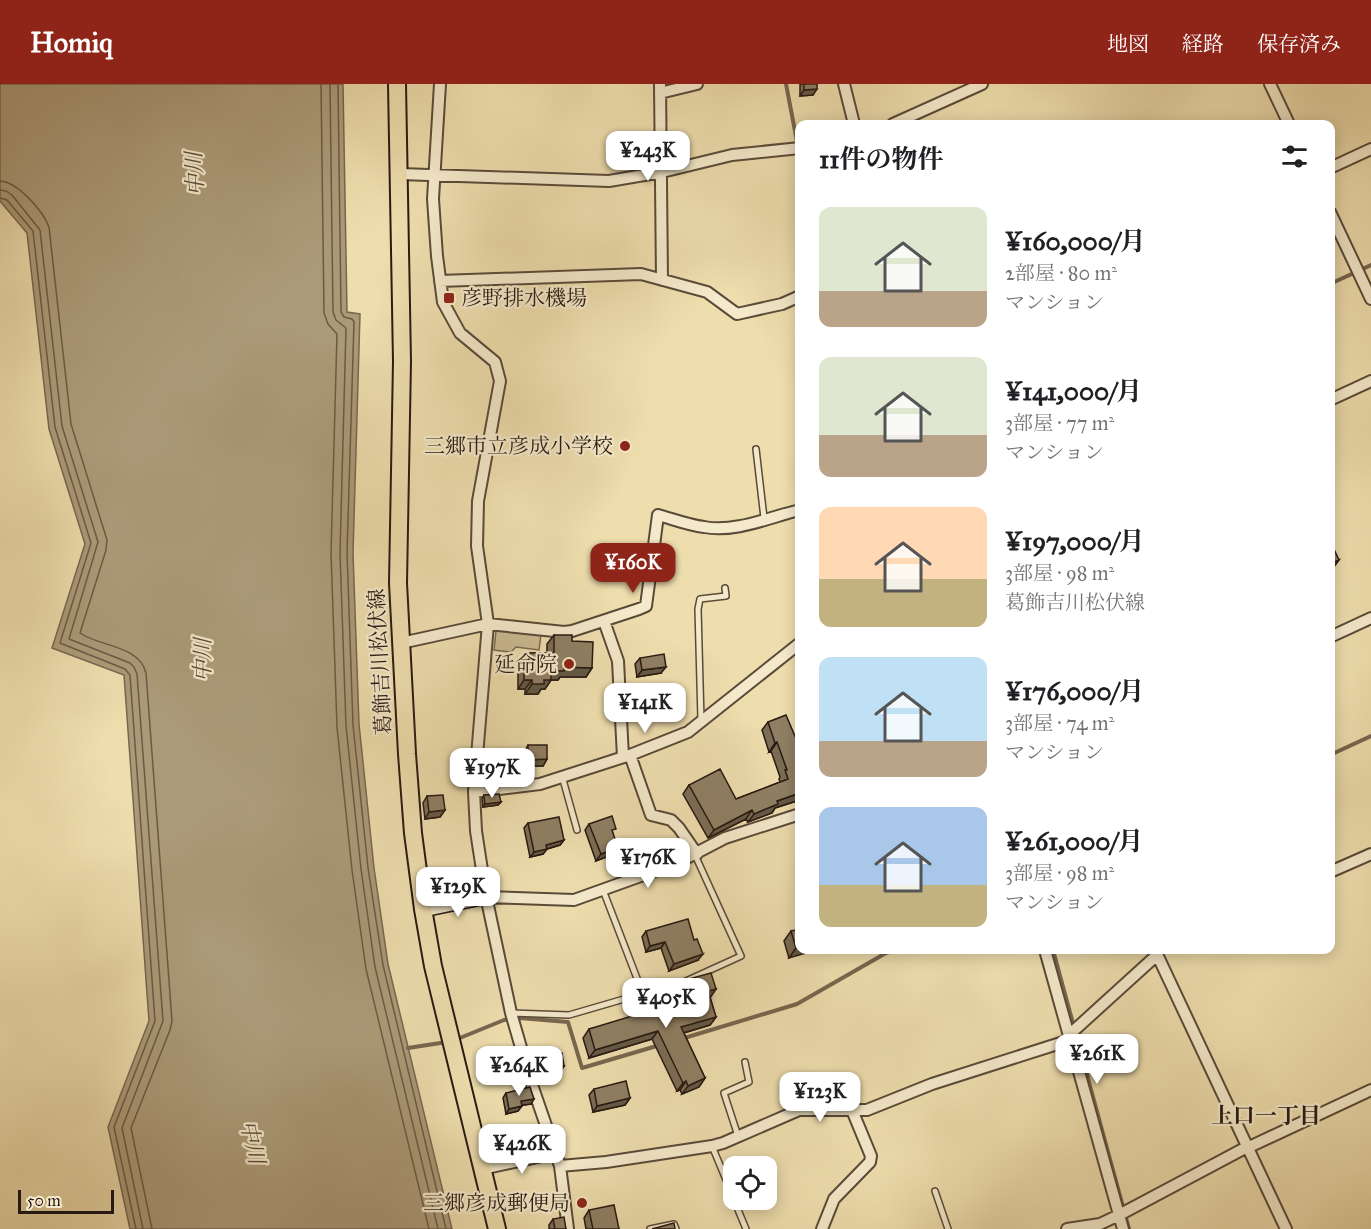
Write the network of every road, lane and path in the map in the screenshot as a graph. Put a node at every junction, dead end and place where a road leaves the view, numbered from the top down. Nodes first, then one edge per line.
1 (397, 84) edge
2 (440, 84) edge
3 (697, 84) edge
4 (844, 84) edge
5 (982, 84) edge
6 (1270, 84) edge
7 (660, 88) edge
8 (853, 120) edge
9 (902, 120) edge
10 (1287, 120) edge
11 (795, 149) edge
12 (1371, 149) edge
13 (1335, 166) edge
14 (662, 172) junction
15 (399, 174) junction
16 (433, 176) junction
17 (1335, 223) edge
18 (663, 280) junction
19 (440, 281) junction
20 (795, 298) edge
21 (1371, 299) edge
22 (1371, 381) edge
23 (1335, 398) edge
24 (756, 449) dead end
25 (795, 511) edge
26 (764, 518) junction
27 (725, 588) dead end
28 (1371, 618) edge
29 (604, 621) junction
30 (488, 624) junction
31 (1335, 635) edge
32 (401, 643) junction
33 (795, 647) edge
34 (702, 722) junction
35 (626, 756) junction
36 (562, 776) junction
37 (474, 792) junction
38 (795, 816) edge
39 (577, 830) dead end
40 (1371, 854) edge
41 (696, 855) junction
42 (1335, 870) edge
43 (603, 890) junction
44 (486, 897) junction
45 (423, 909) junction
46 (1046, 954) edge
47 (1155, 954) edge
48 (1158, 954) edge
49 (643, 994) junction
50 (511, 1012) junction
51 (1069, 1038) junction
52 (745, 1062) dead end
53 (1371, 1090) edge
54 (852, 1110) junction
55 (738, 1136) junction
56 (712, 1146) junction
57 (1247, 1148) junction
58 (556, 1153) junction
59 (560, 1166) junction
60 (482, 1169) junction
61 (723, 1172) edge
62 (935, 1191) dead end
63 (738, 1210) edge
64 (1119, 1215) junction
65 (497, 1229) edge
66 (568, 1229) edge
67 (650, 1229) edge
68 (676, 1229) edge
69 (746, 1229) edge
70 (822, 1229) edge
71 (948, 1229) edge
72 (1067, 1229) edge
73 (1123, 1229) edge
74 (1286, 1229) edge

1 - 15 main road, 葛飾吉川松伏線
2 - 16 street
3 - 7 street
4 - 8 street
5 - 9 street
6 - 10 street
7 - 14 street
11 - 14 street
12 - 13 street
14 - 16 street
14 - 18 street
15 - 16 street
15 - 32 main road, 葛飾吉川松伏線
16 - 19 street
17 - 21 street
18 - 19 street
18 - 20 street
19 - 30 street
22 - 23 street
24 - 26 lane
25 - 26 street
26 - 29 street
27 - 34 lane
28 - 31 street
29 - 30 street
29 - 35 street
30 - 32 street
30 - 37 street
32 - 45 main road, 葛飾吉川松伏線
33 - 34 street
34 - 35 street
35 - 36 street
35 - 41 street
36 - 37 street
36 - 39 lane
37 - 44 street
38 - 41 street
40 - 42 street
41 - 43 street
41 - 49 lane
43 - 44 street
43 - 49 lane
44 - 45 street
44 - 50 street
45 - 60 main road, 葛飾吉川松伏線
46 - 51 street
47 - 51 street
48 - 57 street
49 - 50 lane
50 - 58 street
51 - 54 street
51 - 64 street
52 - 55 lane
53 - 57 street
54 - 55 street
54 - 70 street
55 - 56 street
56 - 59 street
56 - 61 lane
57 - 64 street
57 - 74 street
58 - 59 street
58 - 60 street
59 - 66 street
60 - 65 main road, 葛飾吉川松伏線
62 - 71 lane
63 - 69 lane
64 - 72 street
64 - 73 street
67 - 68 lane

